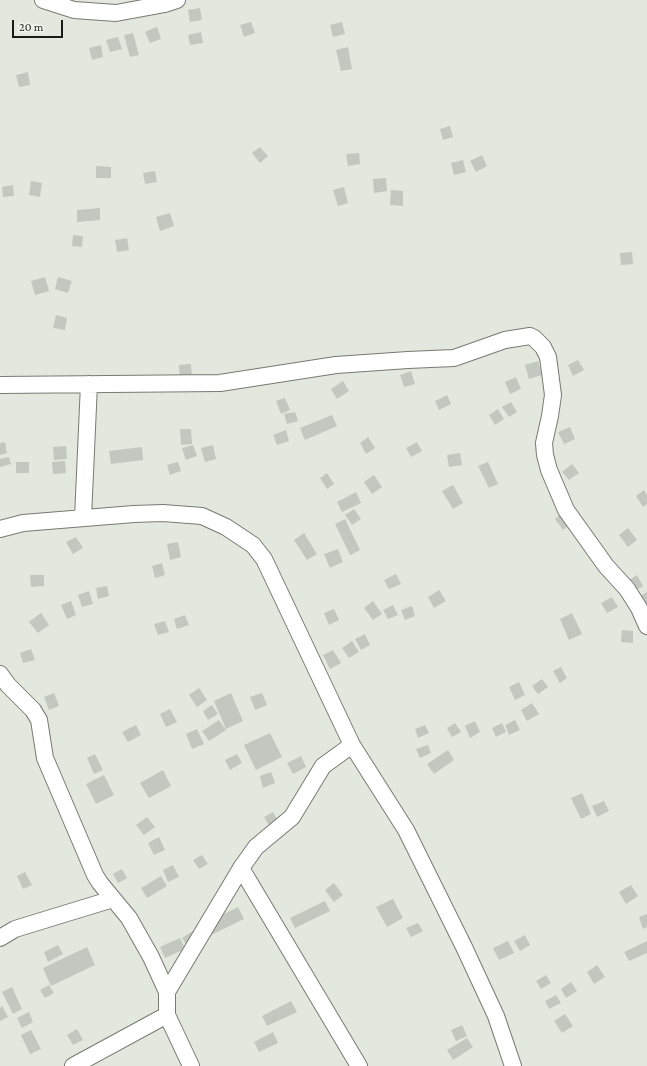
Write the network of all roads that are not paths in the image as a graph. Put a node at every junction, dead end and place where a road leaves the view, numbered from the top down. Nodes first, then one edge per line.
1 (43, 0) edge
2 (178, 0) edge
3 (90, 384) junction
4 (0, 385) edge
5 (83, 518) junction
6 (0, 529) edge
7 (647, 626) edge
8 (0, 674) edge
9 (352, 745) junction
10 (241, 868) junction
11 (112, 899) junction
12 (0, 938) edge
13 (167, 992) junction
14 (168, 1015) junction
15 (72, 1066) edge
16 (191, 1066) edge
17 (359, 1066) edge
18 (513, 1066) edge

1 - 2 street
3 - 4 street
3 - 5 street
3 - 7 street
5 - 6 street
5 - 9 street
8 - 11 street
9 - 10 street
9 - 18 street
10 - 13 street
10 - 17 street
11 - 12 street
11 - 13 street
13 - 14 street
14 - 15 street
14 - 16 street

